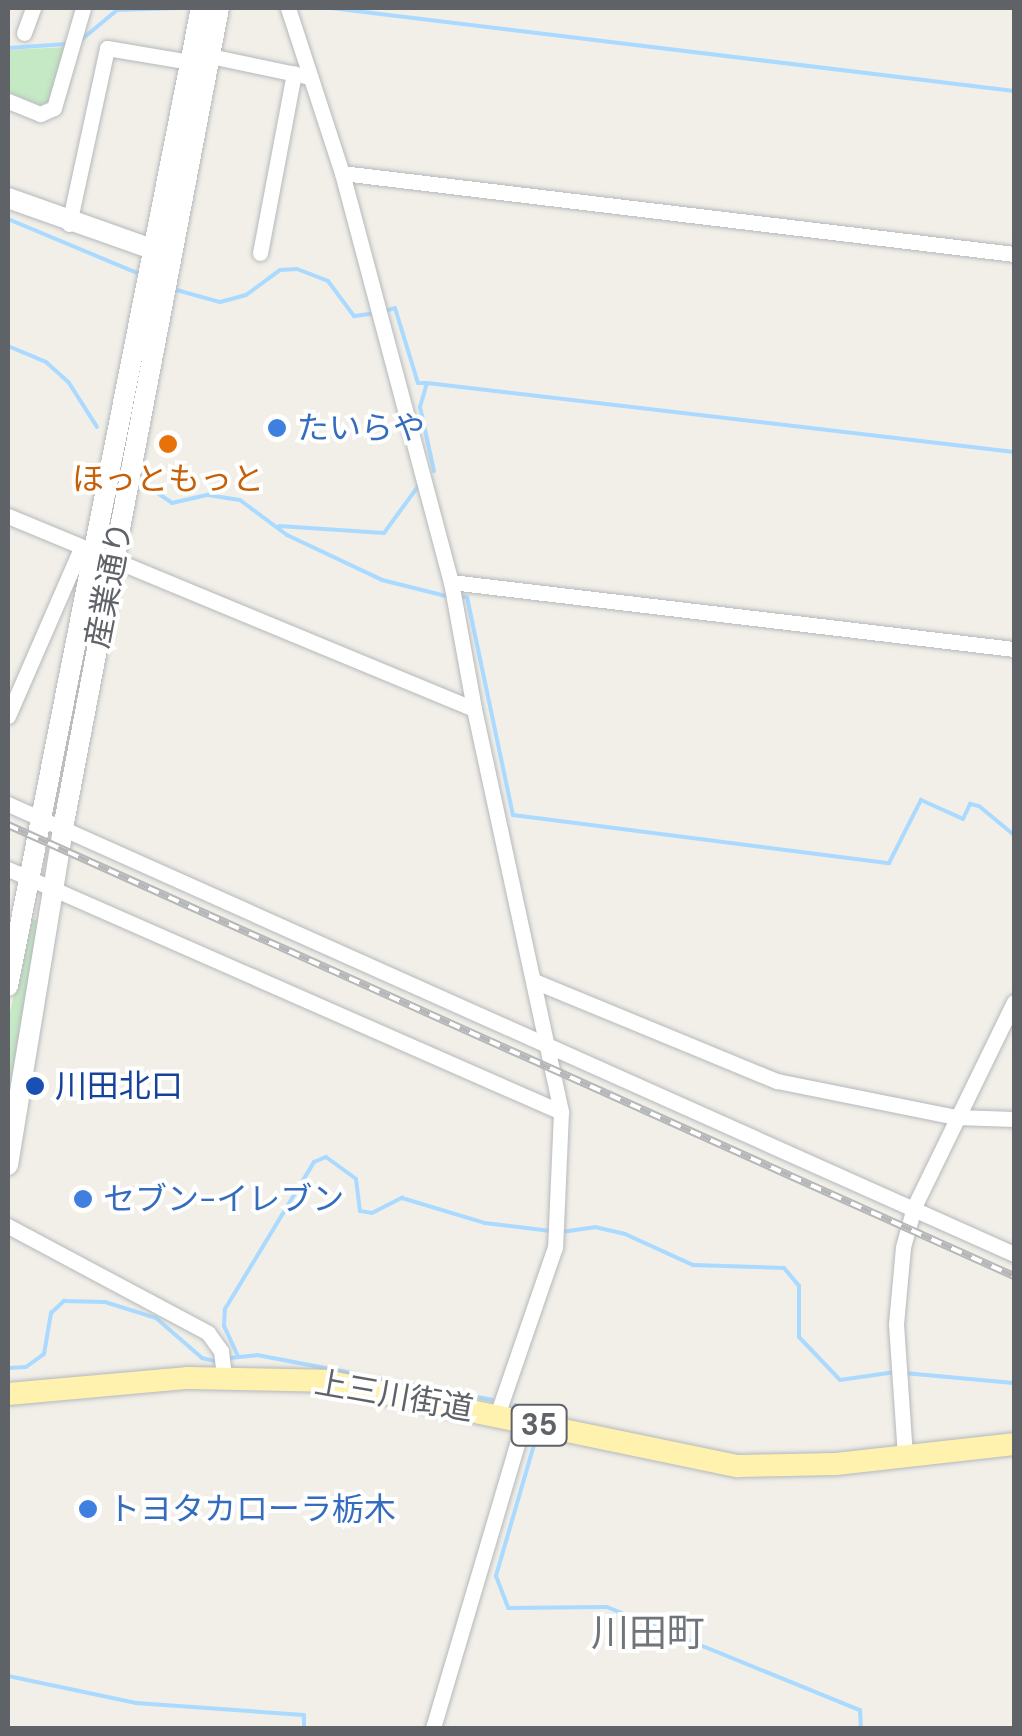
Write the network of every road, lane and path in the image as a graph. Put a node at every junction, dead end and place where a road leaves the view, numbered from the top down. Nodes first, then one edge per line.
1 (32, 8) edge
2 (83, 8) edge
3 (201, 8) edge
4 (219, 8) edge
5 (288, 8) edge
6 (24, 33) dead end
7 (200, 59) junction
8 (302, 75) junction
9 (8, 100) edge
10 (342, 173) junction
11 (8, 198) edge
12 (69, 224) junction
13 (260, 253) dead end
14 (163, 254) junction
15 (1014, 254) edge
16 (8, 516) edge
17 (96, 554) junction
18 (451, 582) junction
19 (1014, 649) edge
20 (474, 709) junction
21 (8, 716) edge
22 (8, 804) edge
23 (54, 824) junction
24 (8, 869) edge
25 (32, 880) junction
26 (52, 890) junction
27 (534, 981) junction
28 (8, 986) edge
29 (1014, 1002) edge
30 (547, 1041) junction
31 (561, 1112) junction
32 (956, 1117) junction
33 (1014, 1118) edge
34 (8, 1165) edge
35 (914, 1207) junction
36 (8, 1226) edge
37 (1014, 1254) edge
38 (224, 1378) junction
39 (8, 1394) edge
40 (497, 1415) junction
41 (524, 1422) junction
42 (1014, 1444) edge
43 (905, 1456) junction
44 (433, 1728) edge

1 - 6 street
2 - 9 street
3 - 7 street, 産業通り
4 - 7 street, 産業通り
5 - 8 street
7 - 8 street
7 - 12 street
7 - 14 street, 産業通り
8 - 10 street
8 - 13 street
10 - 15 street
10 - 18 street
11 - 12 street
12 - 14 street
14 - 17 street, 産業通り
16 - 17 street
17 - 20 street
17 - 21 street
17 - 23 street, 産業通り
18 - 19 street
18 - 20 street
20 - 27 street
22 - 23 street
23 - 25 street, 産業通り
23 - 26 street, 産業通り
23 - 30 street
24 - 25 street
25 - 26 street
25 - 28 street, 産業通り
26 - 31 street
26 - 34 street, 産業通り
27 - 30 street
27 - 32 street
29 - 32 street
30 - 31 street
30 - 35 street
31 - 40 street
32 - 33 street
32 - 35 street
35 - 37 street
35 - 43 street
36 - 38 street
38 - 39 main road, 上三川街道 / 35
38 - 40 main road, 上三川街道 / 35
40 - 41 main road, 上三川街道 / 35
41 - 43 main road, 上三川街道 / 35
41 - 44 street
42 - 43 main road, 上三川街道 / 35

